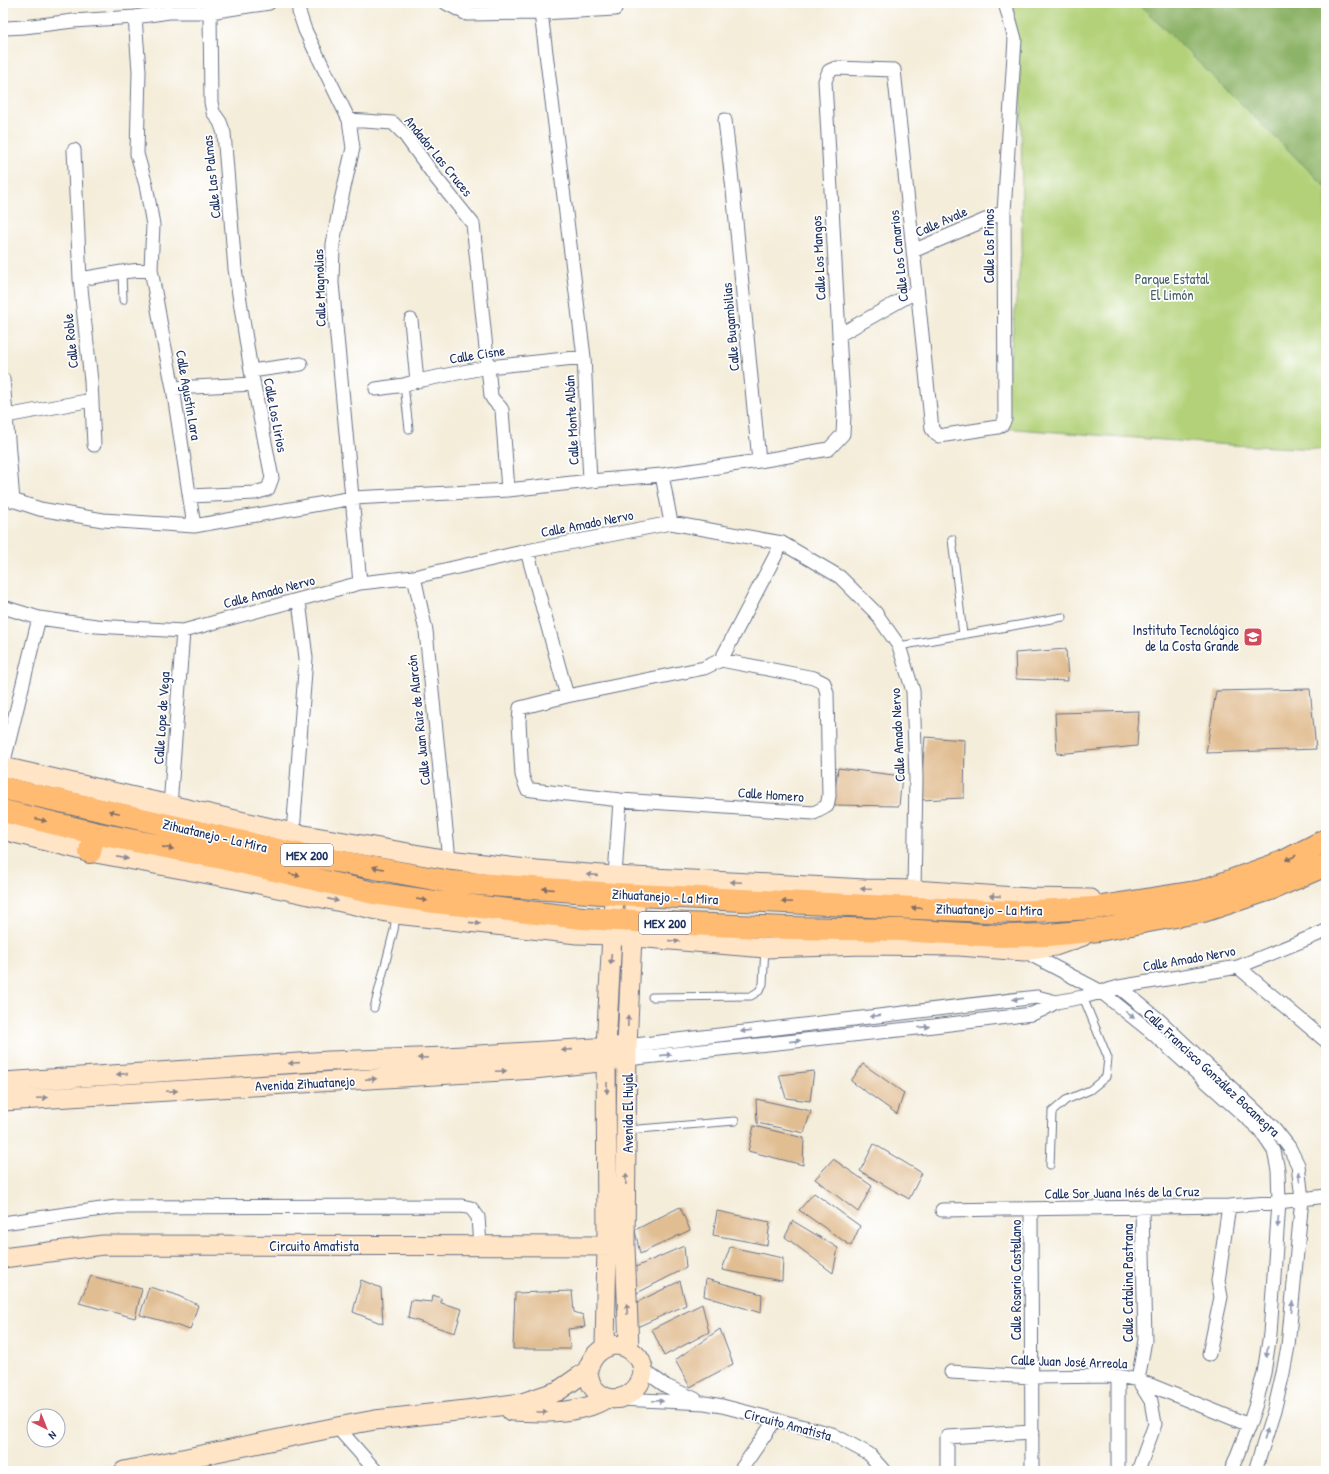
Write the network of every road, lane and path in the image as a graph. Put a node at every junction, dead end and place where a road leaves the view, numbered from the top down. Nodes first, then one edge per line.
1 (268, 3) edge
2 (299, 3) edge
3 (446, 3) edge
4 (1005, 3) edge
5 (615, 6) edge
6 (210, 8) edge
7 (541, 13) junction
8 (135, 17) junction
9 (3, 26) edge
10 (825, 81) joint
11 (349, 120) junction
12 (724, 120) dead end
13 (74, 150) dead end
14 (1004, 212) junction
15 (913, 251) junction
16 (151, 269) junction
17 (235, 269) joint
18 (122, 272) junction
19 (80, 279) junction
20 (917, 291) junction
21 (123, 300) dead end
22 (411, 320) dead end
23 (839, 335) junction
24 (584, 357) junction
25 (302, 364) dead end
26 (488, 367) junction
27 (251, 371) junction
28 (3, 379) edge
29 (417, 381) junction
30 (254, 384) junction
31 (404, 386) junction
32 (173, 388) junction
33 (376, 389) dead end
34 (92, 400) junction
35 (6, 416) junction
36 (409, 429) dead end
37 (939, 436) joint
38 (94, 445) dead end
39 (758, 461) junction
40 (662, 474) junction
41 (590, 480) junction
42 (508, 490) junction
43 (190, 496) junction
44 (353, 498) junction
45 (8, 499) edge
46 (671, 523) junction
47 (194, 526) junction
48 (952, 539) dead end
49 (782, 543) junction
50 (527, 551) junction
51 (414, 577) junction
52 (360, 583) junction
53 (299, 601) junction
54 (3, 607) edge
55 (39, 618) junction
56 (1063, 618) dead end
57 (183, 631) junction
58 (963, 635) junction
59 (899, 646) junction
60 (721, 660) junction
61 (567, 696) junction
62 (3, 766) edge
63 (3, 788) edge
64 (620, 800) junction
65 (170, 806) junction
66 (3, 811) edge
67 (3, 830) edge
68 (293, 833) junction
69 (1326, 840) edge
70 (92, 842) junction
71 (449, 860) junction
72 (1326, 865) edge
73 (615, 885) junction
74 (638, 886) junction
75 (914, 890) junction
76 (1202, 891) junction
77 (396, 914) junction
78 (623, 928) junction
79 (1100, 930) junction
80 (1326, 931) edge
81 (765, 948) junction
82 (1024, 951) junction
83 (1238, 967) junction
84 (1119, 987) junction
85 (1100, 991) junction
86 (652, 997) dead end
87 (1083, 997) junction
88 (374, 1008) dead end
89 (1326, 1041) edge
90 (627, 1052) junction
91 (607, 1055) junction
92 (445, 1066) junction
93 (3, 1082) edge
94 (3, 1101) edge
95 (735, 1121) dead end
96 (627, 1130) junction
97 (1050, 1165) dead end
98 (1326, 1196) edge
99 (1302, 1200) junction
100 (1280, 1202) junction
101 (1229, 1206) junction
102 (1142, 1208) junction
103 (942, 1210) dead end
104 (1031, 1210) junction
105 (3, 1223) edge
106 (480, 1246) junction
107 (607, 1246) junction
108 (625, 1246) junction
109 (3, 1258) edge
110 (605, 1347) junction
111 (629, 1348) junction
112 (1209, 1354) dead end
113 (643, 1370) junction
114 (587, 1371) junction
115 (950, 1372) dead end
116 (1118, 1376) junction
117 (1031, 1377) junction
118 (1138, 1380) junction
119 (613, 1398) junction
120 (705, 1403) junction
121 (475, 1409) junction
122 (775, 1420) junction
123 (1250, 1425) junction
124 (337, 1427) junction
125 (1033, 1432) junction
126 (124, 1471) edge
127 (376, 1471) edge
128 (740, 1471) edge
129 (884, 1471) edge
130 (947, 1471) edge
131 (1032, 1471) edge
132 (1118, 1471) edge
133 (1138, 1471) edge
134 (1231, 1471) edge
135 (1255, 1471) edge

1 - 6 street
2 - 11 street, Calle Magnolias
3 - 7 street
4 - 14 street, Calle Los Pinos
5 - 7 street
6 - 8 street
6 - 17 street, Calle Las Palmas
7 - 24 street, Calle Monte Albán
8 - 9 street
8 - 16 street, Calle Agustín Lara
10 - 15 street, Calle Los Canarios
10 - 23 street, Calle Los Mangos
11 - 26 street, Andador Las Cruces
11 - 44 street, Calle Magnolias
12 - 39 street, Calle Bugambilias
13 - 19 street, Calle Roble
14 - 15 street, Calle Avale
14 - 37 street, Calle Los Pinos
15 - 20 street, Calle Los Canarios
16 - 18 street
16 - 32 street, Calle Agustín Lara
17 - 27 street, Calle Los Lirios
18 - 19 street
18 - 21 lane
19 - 34 street, Calle Roble
20 - 23 street
20 - 37 street, Calle Los Canarios
22 - 29 street
23 - 39 street, Calle Los Mangos
24 - 26 street, Calle Cisne
24 - 41 street, Calle Monte Albán
25 - 27 street
26 - 29 street, Calle Cisne
26 - 42 street
27 - 30 street, Calle Los Lirios
28 - 35 street
29 - 31 street, Calle Cisne
30 - 32 street
30 - 43 street, Calle Los Lirios
31 - 33 street, Calle Cisne
31 - 36 lane
32 - 43 street, Calle Agustín Lara
34 - 35 street
34 - 38 street, Calle Roble
35 - 45 street
39 - 40 street
40 - 41 street
40 - 46 street
41 - 42 street
42 - 44 street
43 - 47 street, Calle Agustín Lara
44 - 47 street
44 - 52 street, Calle Magnolias
45 - 47 street
46 - 49 street, Calle Amado Nervo
46 - 50 street, Calle Amado Nervo
48 - 58 lane
49 - 59 street, Calle Amado Nervo
49 - 60 street
50 - 51 street, Calle Amado Nervo
50 - 61 street
51 - 52 street, Calle Amado Nervo
51 - 71 street, Calle Juan Ruiz de Alarcón
52 - 53 street, Calle Amado Nervo
53 - 57 street, Calle Amado Nervo
53 - 68 street
54 - 55 street, Calle Amado Nervo
55 - 57 street, Calle Amado Nervo
55 - 62 street
56 - 58 lane
57 - 65 street, Calle Lope de Vega
58 - 59 lane
59 - 75 street, Calle Amado Nervo
60 - 61 street, Calle Homero
60 - 64 street, Calle Homero
61 - 64 street, Calle Homero
62 - 65 street
73 -> 63 highway, Zihuatanejo - La Mira / MEX 200
64 - 73 street
65 - 68 street
66 -> 70 highway, Zihuatanejo - La Mira / MEX 200
67 - 70 street
68 - 71 street
69 -> 76 highway, Zihuatanejo - La Mira / MEX 200
70 -> 77 street
70 -> 78 highway, Zihuatanejo - La Mira / MEX 200
73 -> 71 street
72 - 79 highway, Zihuatanejo - La Mira / MEX 200
73 - 74 highway, Zihuatanejo - La Mira / MEX 200
73 - 78 street, Avenida El Hujal
75 -> 74 street
76 -> 74 highway, Zihuatanejo - La Mira / MEX 200
74 - 78 street, Avenida El Hujal
76 -> 75 street
77 -> 78 street
77 - 88 lane
78 - 79 highway, Zihuatanejo - La Mira / MEX 200
78 -> 81 street
90 -> 78 street, Avenida El Hujal
78 -> 91 street, Avenida El Hujal
79 - 82 street
80 - 83 street, Calle Amado Nervo
81 - 82 street
81 - 86 lane
82 - 85 street, Calle Francisco González Bocanegra
83 - 84 street, Calle Amado Nervo
83 - 89 street
84 - 85 street, Calle Amado Nervo
99 -> 84 street, Calle Francisco González Bocanegra
85 - 87 street, Calle Amado Nervo
85 -> 100 street, Calle Francisco González Bocanegra
87 - 90 street, Calle Amado Nervo
87 - 97 lane
90 - 91 street, Avenida Zihuatanejo
90 - 96 street, Avenida El Hujal
91 - 92 street, Avenida Zihuatanejo
91 -> 107 street, Avenida El Hujal
92 -> 93 street, Avenida Zihuatanejo
94 -> 92 street, Avenida Zihuatanejo
95 - 96 lane
108 -> 96 street, Avenida El Hujal
98 - 99 street
99 - 100 street, Calle Sor Juana Inés de la Cruz
135 -> 99 street, Calle Francisco González Bocanegra
100 - 101 street, Calle Sor Juana Inés de la Cruz
100 -> 123 street, Calle Francisco González Bocanegra
101 - 102 street, Calle Sor Juana Inés de la Cruz
101 - 112 street
102 - 104 street, Calle Sor Juana Inés de la Cruz
102 - 118 street, Calle Catalina Pastrana
103 - 104 street, Calle Sor Juana Inés de la Cruz
104 - 117 street, Calle Rosario Castellano
105 - 106 street
106 - 107 street, Circuito Amatista
106 - 109 street, Circuito Amatista
107 - 108 street, Circuito Amatista
107 - 110 street, Avenida El Hujal
111 -> 108 street, Avenida El Hujal
110 - 111 street
110 - 114 street
111 - 113 street
113 - 119 street
113 - 120 street, Circuito Amatista
114 - 119 street
114 - 121 street, Circuito Amatista
115 - 117 street, Calle Juan José Arreola
116 - 117 street, Calle Juan José Arreola
116 - 118 street, Calle Juan José Arreola
116 - 132 street
117 - 125 street, Calle Rosario Castellano
118 - 123 street, Calle Juan José Arreola
118 - 133 street
119 -> 120 street, Circuito Amatista
121 -> 119 street, Circuito Amatista
120 - 122 street, Circuito Amatista
121 - 124 street, Circuito Amatista
122 - 128 street
122 - 129 street, Circuito Amatista
123 - 134 street, Calle Francisco González Bocanegra
124 - 126 street, Circuito Amatista
124 - 127 street
125 - 130 street
125 - 131 street, Calle Rosario Castellano

